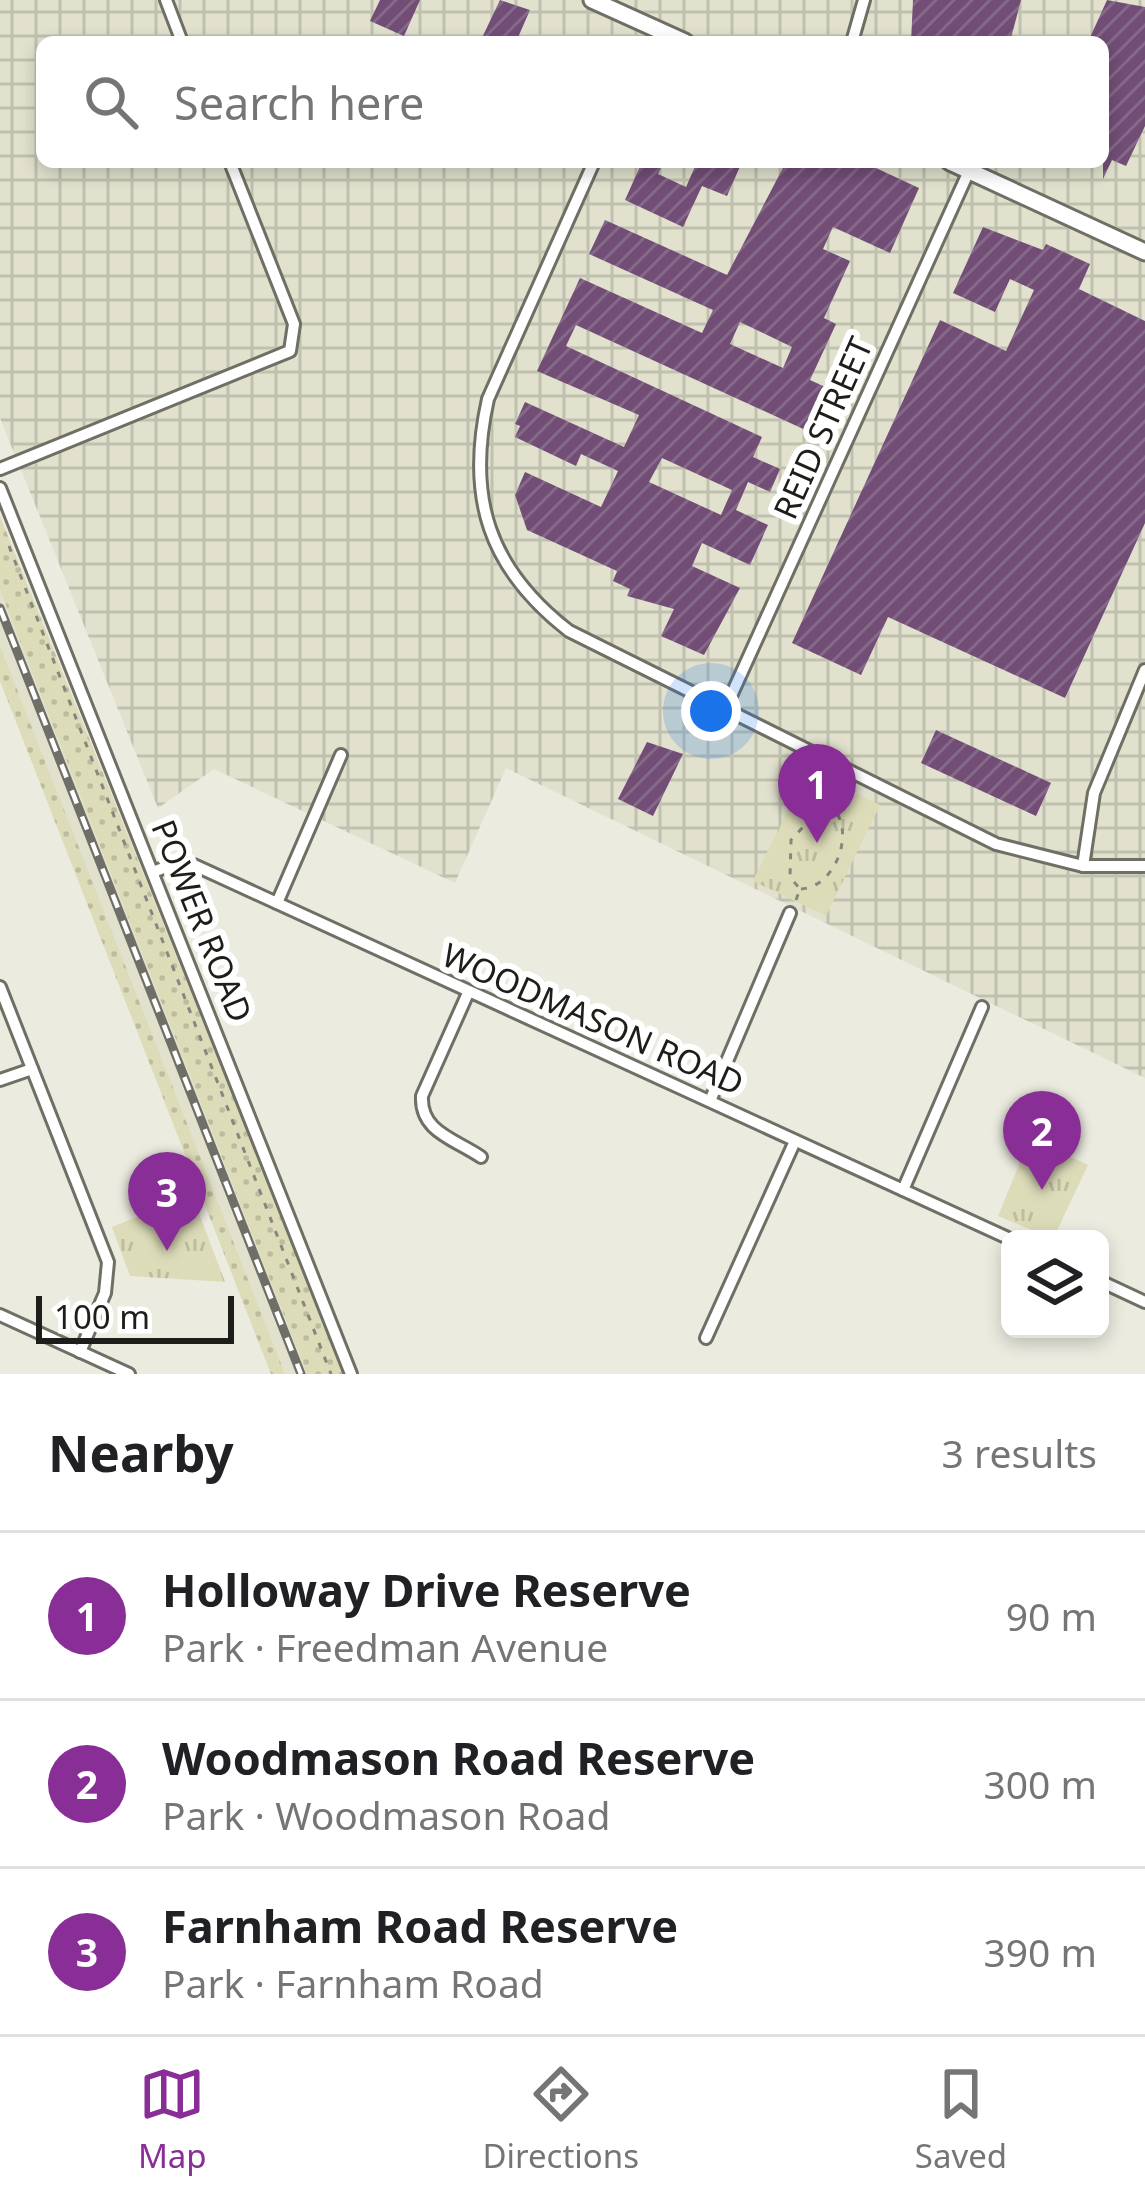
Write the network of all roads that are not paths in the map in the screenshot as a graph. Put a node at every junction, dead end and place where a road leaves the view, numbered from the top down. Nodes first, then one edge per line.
1 (166, 0) edge
2 (592, 0) edge
3 (864, 0) edge
4 (651, 35) edge
5 (180, 36) edge
6 (854, 36) edge
7 (232, 168) edge
8 (591, 168) edge
9 (963, 168) edge
10 (970, 171) junction
11 (1145, 252) edge
12 (0, 469) edge
13 (0, 488) edge
14 (1145, 670) edge
15 (726, 707) junction
16 (341, 755) dead end
17 (1082, 866) junction
18 (1145, 866) edge
19 (153, 872) junction
20 (277, 903) junction
21 (790, 913) road end
22 (0, 987) edge
23 (468, 993) junction
24 (982, 1007) dead end
25 (32, 1069) junction
26 (0, 1080) edge
27 (710, 1101) junction
28 (796, 1141) junction
29 (481, 1157) dead end
30 (904, 1190) junction
31 (1001, 1235) edge
32 (1109, 1285) edge
33 (1145, 1302) edge
34 (0, 1315) edge
35 (706, 1337) dead end
36 (80, 1352) junction
37 (129, 1374) edge
38 (351, 1374) edge

1 - 5 street
2 - 4 main road
3 - 6 street
7 - 12 street
8 - 15 street
9 - 10 main road
10 - 11 main road
10 - 15 street, REID STREET
13 - 19 street, POWER ROAD
14 - 17 street
15 - 17 street
16 - 20 street
17 - 18 street
19 - 20 street, WOODMASON ROAD
19 - 38 street, POWER ROAD
20 - 23 street, WOODMASON ROAD
21 - 27 street
22 - 25 street
23 - 27 street, WOODMASON ROAD
23 - 29 street
24 - 30 street
25 - 26 street
25 - 36 street
27 - 28 street, WOODMASON ROAD
28 - 30 street, WOODMASON ROAD
28 - 35 street
30 - 31 street, WOODMASON ROAD
32 - 33 street
34 - 36 street
36 - 37 street

